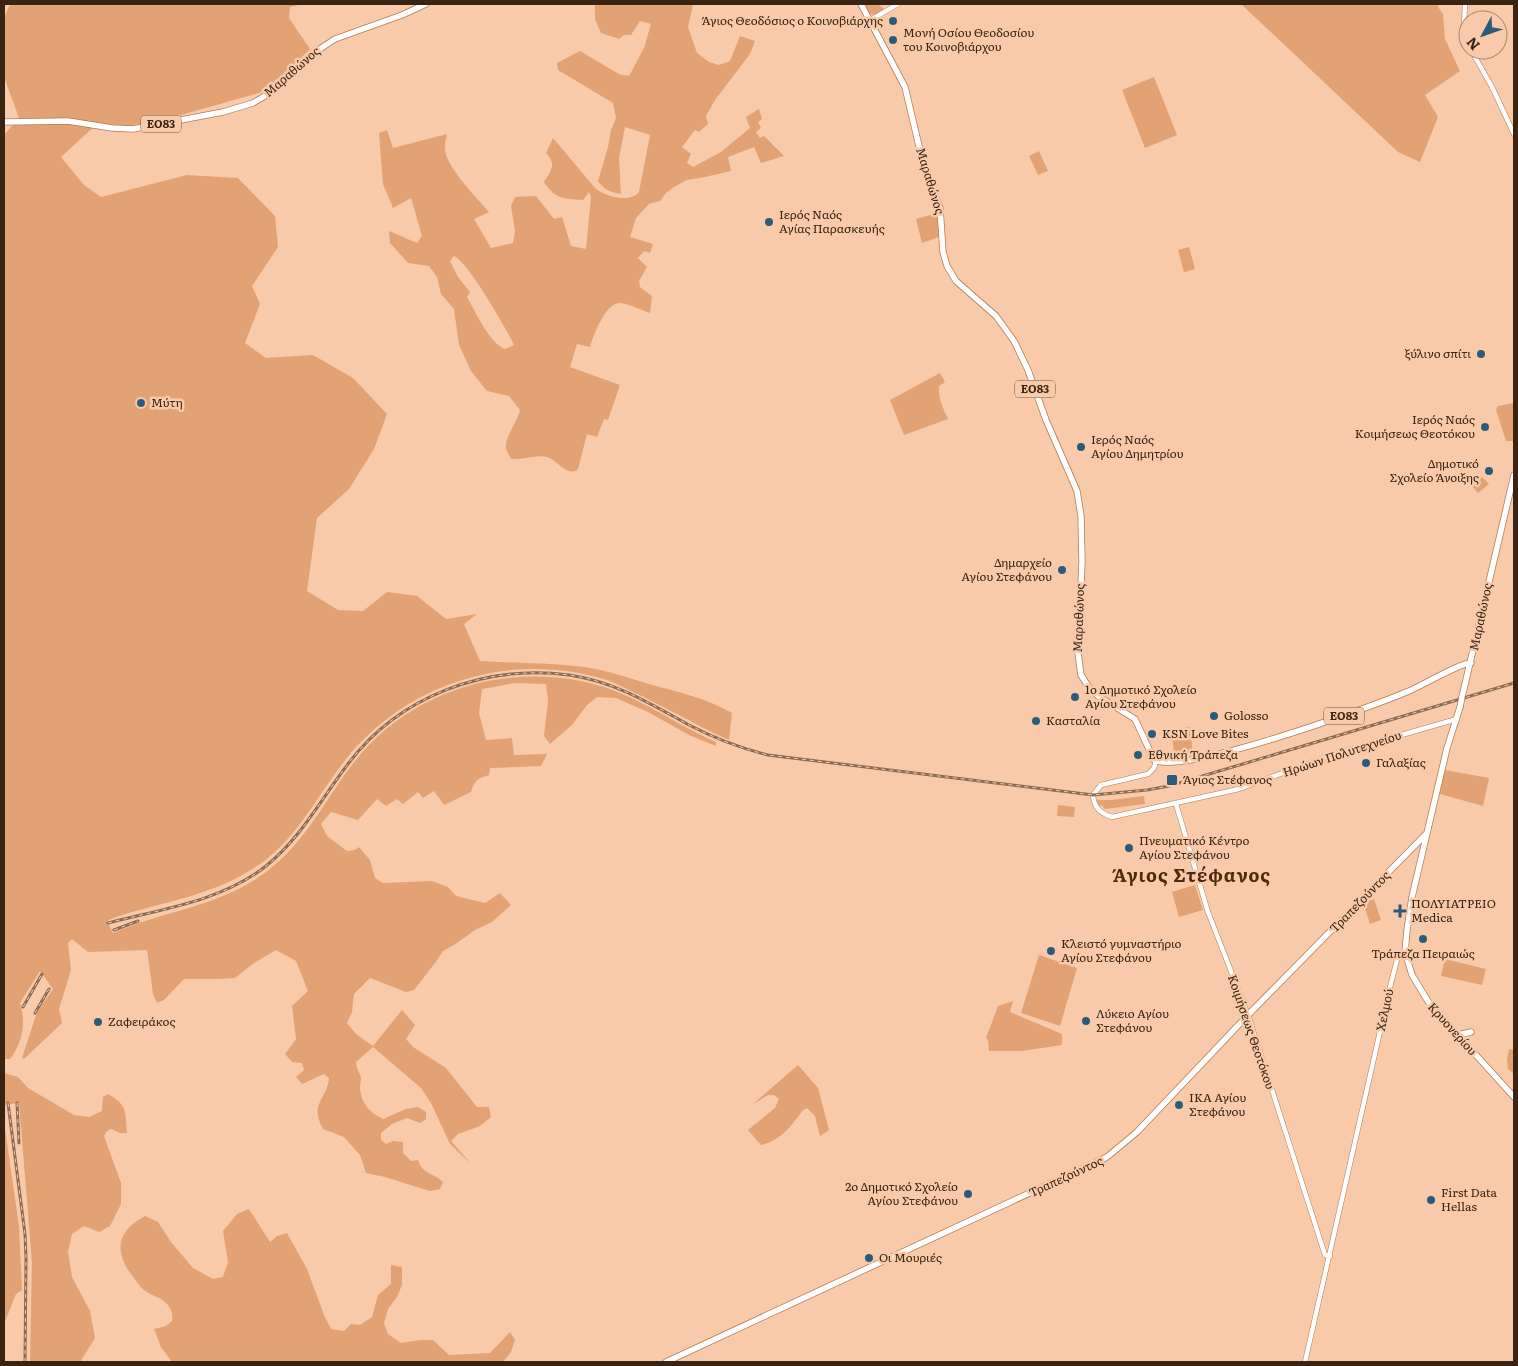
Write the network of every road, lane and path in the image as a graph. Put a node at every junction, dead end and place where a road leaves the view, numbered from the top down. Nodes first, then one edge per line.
1 (426, 4) edge
2 (861, 4) edge
3 (898, 4) edge
4 (869, 21) junction
5 (1477, 60) edge
6 (4, 122) edge
7 (1514, 134) edge
8 (1514, 475) edge
9 (1471, 663) junction
10 (1456, 718) junction
11 (1156, 761) junction
12 (1176, 804) junction
13 (1427, 833) junction
14 (1406, 952) junction
15 (1248, 1015) junction
16 (1472, 1032) dead end
17 (1457, 1035) junction
18 (1514, 1097) edge
19 (1330, 1256) junction
20 (666, 1362) edge
21 (1305, 1362) edge

1 - 6 main road, Μαραθώνος / ΕΟ83
2 - 4 main road, Μαραθώνος / ΕΟ83
3 - 4 street
4 - 11 main road, Μαραθώνος / ΕΟ83
5 - 7 street
8 - 9 main road, Μαραθώνος
9 - 10 main road, bridge
9 - 11 main road, Μαραθώνος / ΕΟ83
10 - 12 street, Ηρώων Πολυτεχνείου
10 - 13 main road
11 - 12 street, Ηρώων Πολυτεχνείου
12 - 15 street, Κοιμήσεως Θεοτόκου
13 - 14 main road
13 - 15 main road, Τραπεζούντος
14 - 17 main road, Κρυονερίου
14 - 19 street, Χελμού
15 - 19 street, Κοιμήσεως Θεοτόκου
15 - 20 main road, Τραπεζούντος
16 - 17 main road
17 - 18 main road, Κρυονερίου
19 - 21 street, Χελμού

